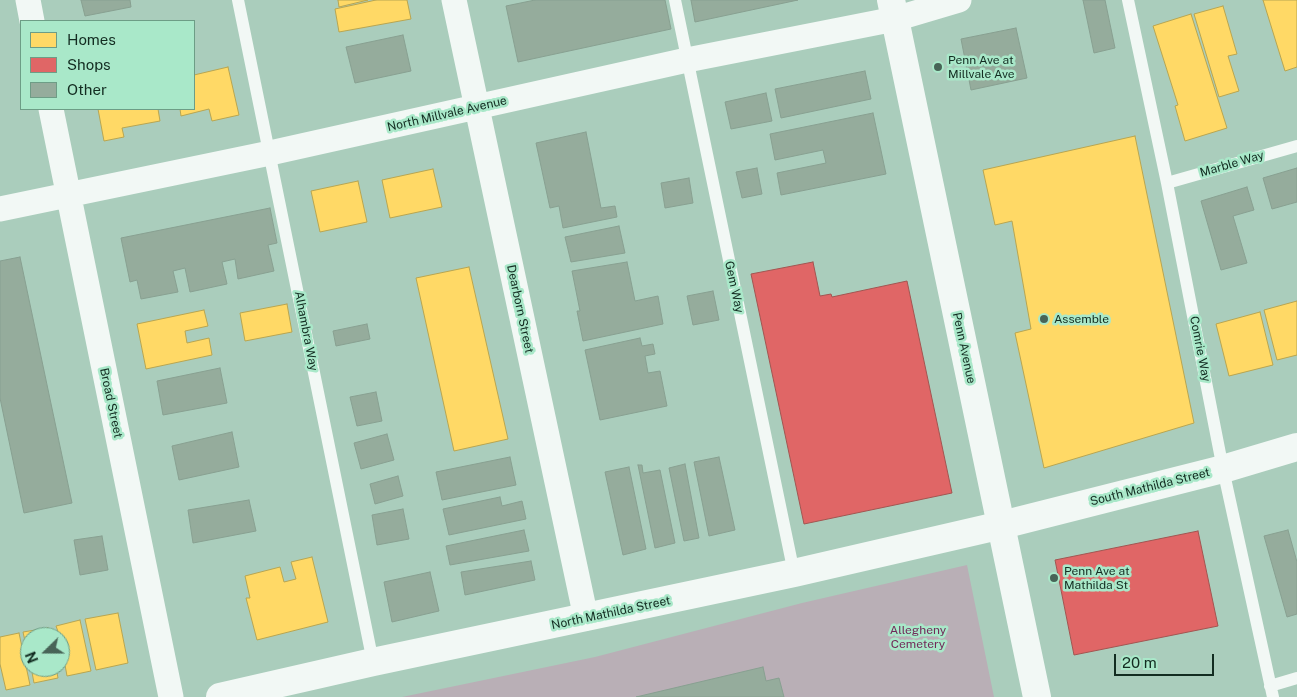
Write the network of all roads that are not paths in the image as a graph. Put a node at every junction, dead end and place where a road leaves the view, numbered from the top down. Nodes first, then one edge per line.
1 (28, 0) edge
2 (238, 0) edge
3 (454, 0) edge
4 (675, 0) edge
5 (959, 0) edge
6 (1128, 0) edge
7 (893, 10) edge
8 (32, 20) edge
9 (687, 60) junction
10 (476, 107) junction
11 (51, 110) edge
12 (1297, 146) edge
13 (270, 153) junction
14 (1167, 183) junction
15 (69, 196) junction
16 (0, 210) edge
17 (1297, 447) edge
18 (1223, 469) junction
19 (1002, 525) junction
20 (794, 573) junction
21 (586, 618) junction
22 (373, 662) junction
23 (1297, 678) edge
24 (260, 692) edge
25 (1271, 692) edge
26 (170, 697) edge
27 (220, 697) edge
28 (1037, 697) edge

1 - 8 street
2 - 13 lane, Alhambra Way
3 - 10 street, Dearborn Street
4 - 9 lane, Gem Way
5 - 7 street, North Millvale Avenue
6 - 14 lane, Comrie Way
7 - 9 street, North Millvale Avenue
7 - 19 street, Penn Avenue
9 - 10 street, North Millvale Avenue
9 - 20 lane, Gem Way
10 - 13 street, North Millvale Avenue
10 - 21 street, Dearborn Street
11 - 15 street, Broad Street
12 - 14 lane, Marble Way
13 - 15 street, North Millvale Avenue
13 - 22 lane, Alhambra Way
14 - 18 lane, Comrie Way
15 - 16 street, North Millvale Avenue
15 - 26 street, Broad Street
17 - 18 street, South Mathilda Street
18 - 19 street, South Mathilda Street
18 - 25 lane, Comrie Way
19 - 20 street, North Mathilda Street
19 - 28 street, Penn Avenue
20 - 21 street, North Mathilda Street
21 - 22 street, North Mathilda Street
22 - 24 street, North Mathilda Street
23 - 25 lane
24 - 27 street, North Mathilda Street

